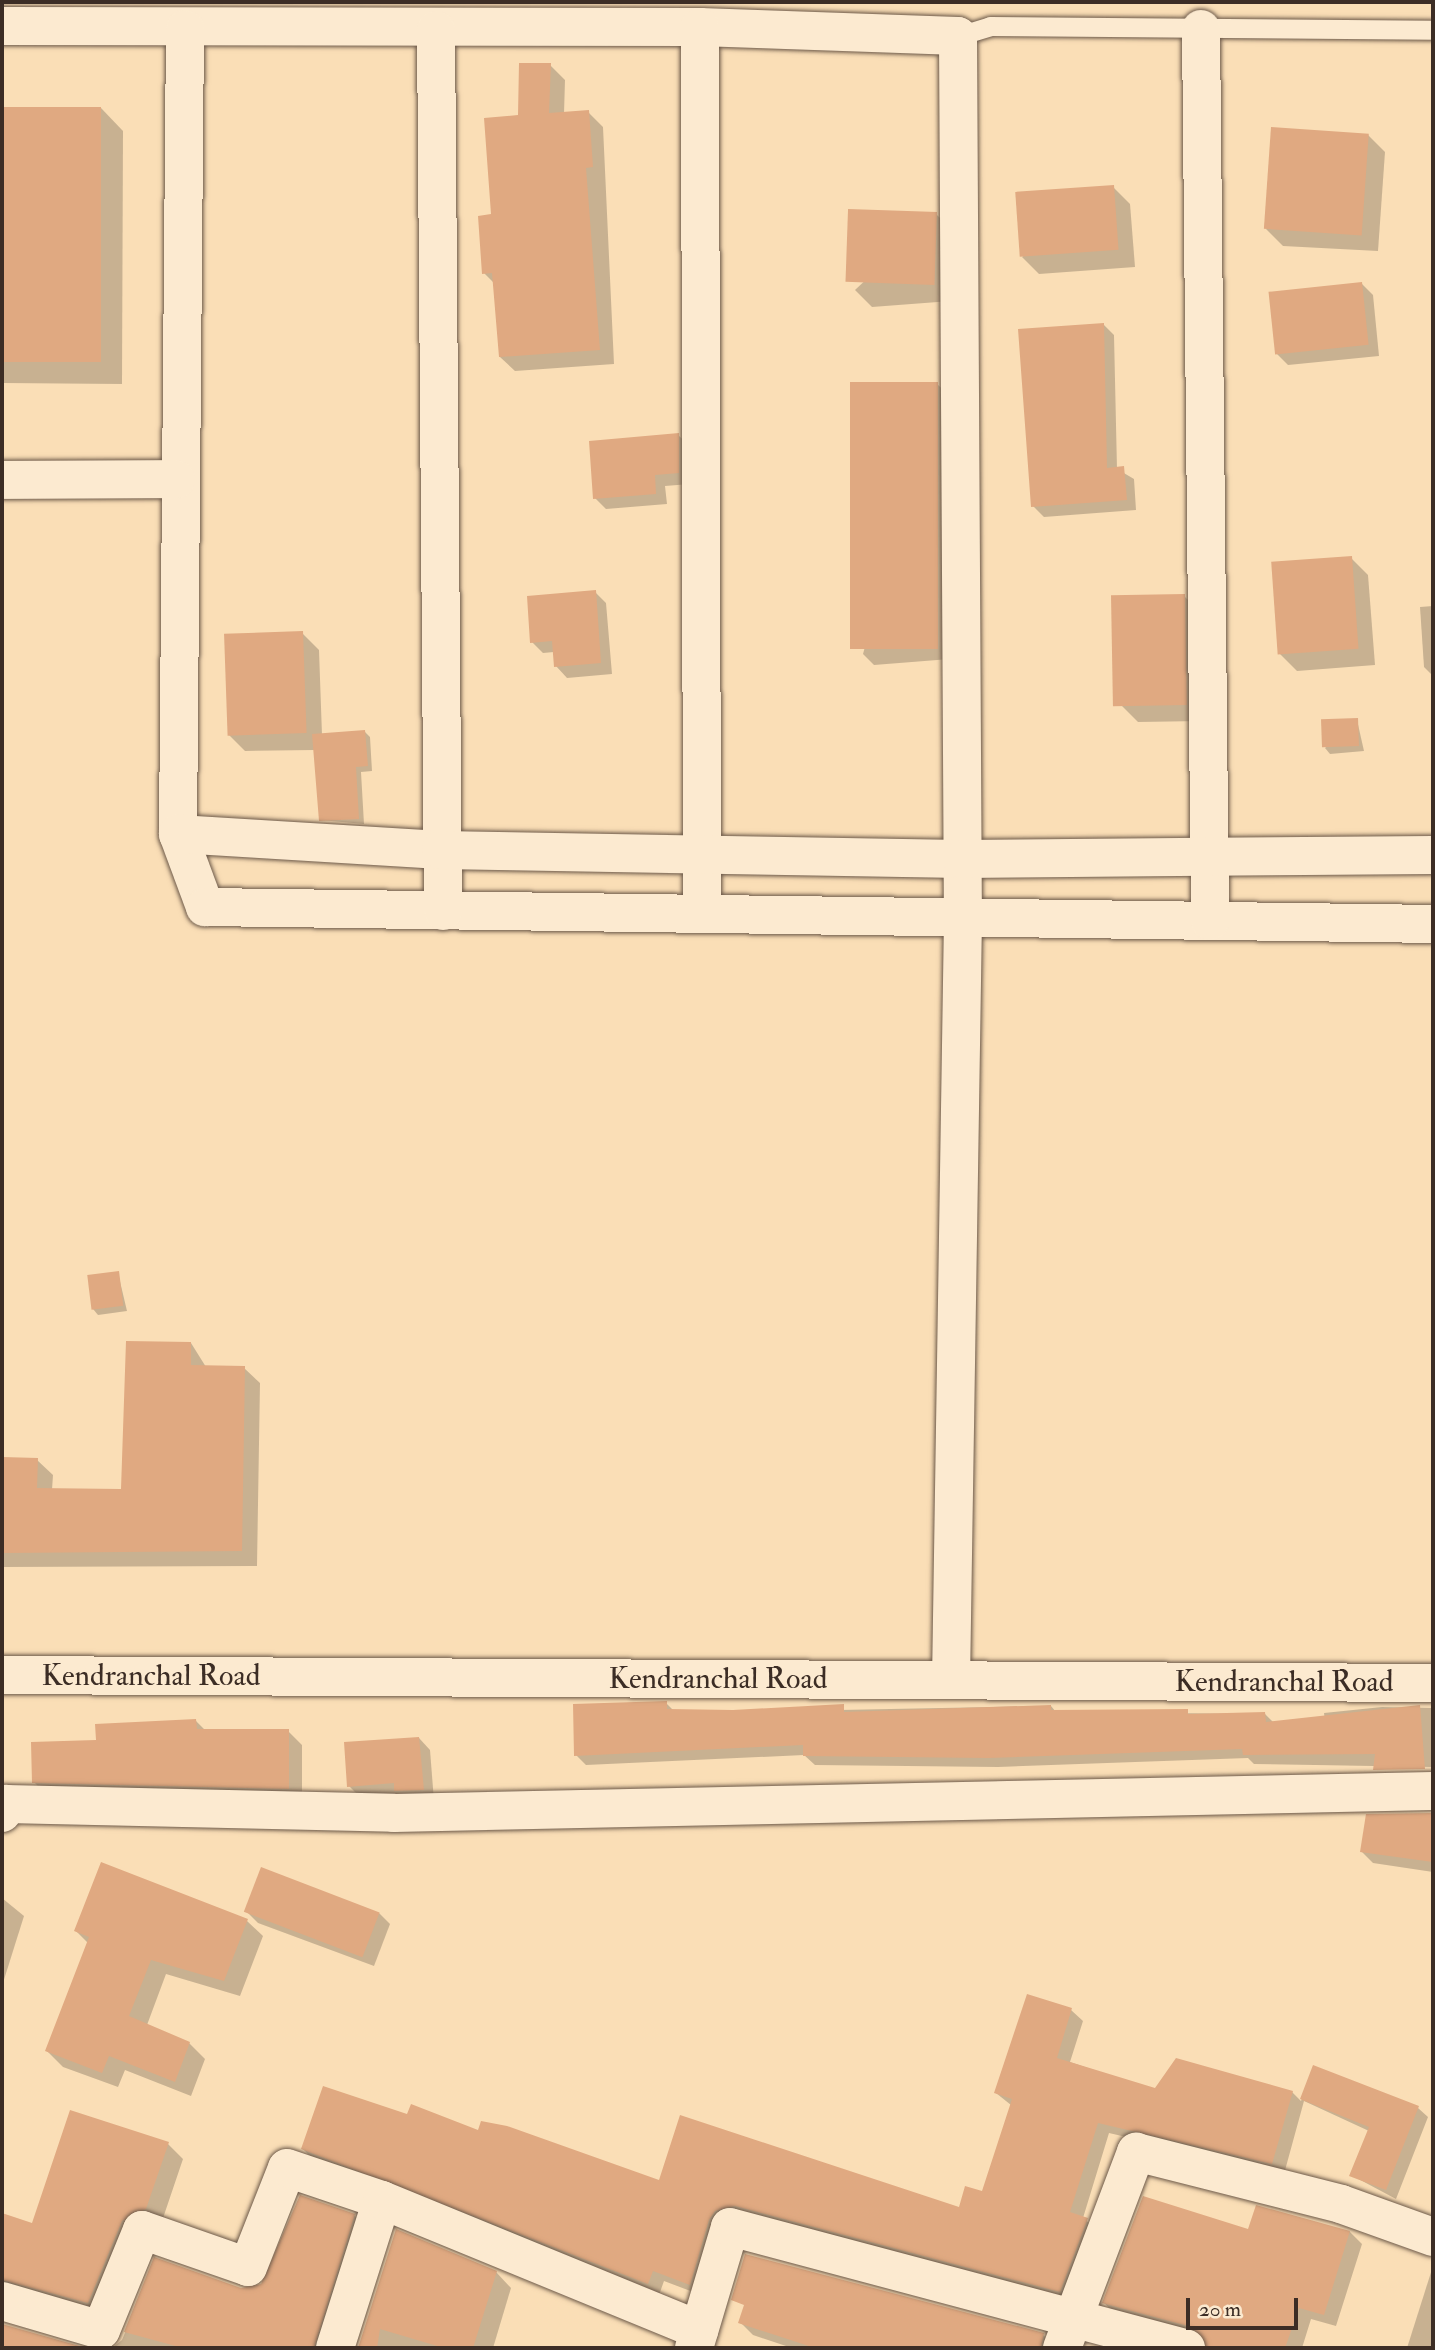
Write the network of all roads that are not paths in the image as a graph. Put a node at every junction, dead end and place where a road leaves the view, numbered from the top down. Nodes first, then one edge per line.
1 (2, 26) edge
2 (700, 27) junction
3 (186, 29) junction
4 (1201, 29) junction
5 (436, 30) junction
6 (1433, 30) edge
7 (958, 36) junction
8 (176, 479) junction
9 (2, 480) edge
10 (178, 834) junction
11 (441, 850) junction
12 (699, 854) junction
13 (1433, 855) edge
14 (962, 859) junction
15 (1209, 859) junction
16 (443, 911) junction
17 (702, 914) junction
18 (963, 918) junction
19 (1210, 921) junction
20 (1433, 924) edge
21 (2, 1675) edge
22 (951, 1680) junction
23 (1433, 1683) edge
24 (1433, 1791) edge
25 (2, 1813) edge
26 (382, 2200) junction
27 (1433, 2237) edge
28 (2, 2301) edge
29 (1066, 2333) edge
30 (696, 2339) edge
31 (335, 2348) edge
32 (1186, 2348) edge

1 - 3 street
2 - 5 street
2 - 7 street
2 - 12 street
3 - 5 street
3 - 8 street
4 - 6 lane
4 - 7 lane
4 - 15 street
5 - 11 street
7 - 14 street
8 - 9 street
8 - 10 street
10 - 11 street
10 - 16 street
11 - 12 street
11 - 16 street
12 - 14 street
12 - 17 street
13 - 15 street
14 - 15 street
14 - 18 street
15 - 19 street
16 - 17 street
17 - 18 street
18 - 19 street
18 - 22 street
19 - 20 street
21 - 22 street, Kendranchal Road
22 - 23 street, Kendranchal Road
24 - 25 street
26 - 28 street
26 - 30 street
26 - 31 street
27 - 29 street
29 - 30 street
29 - 32 street

